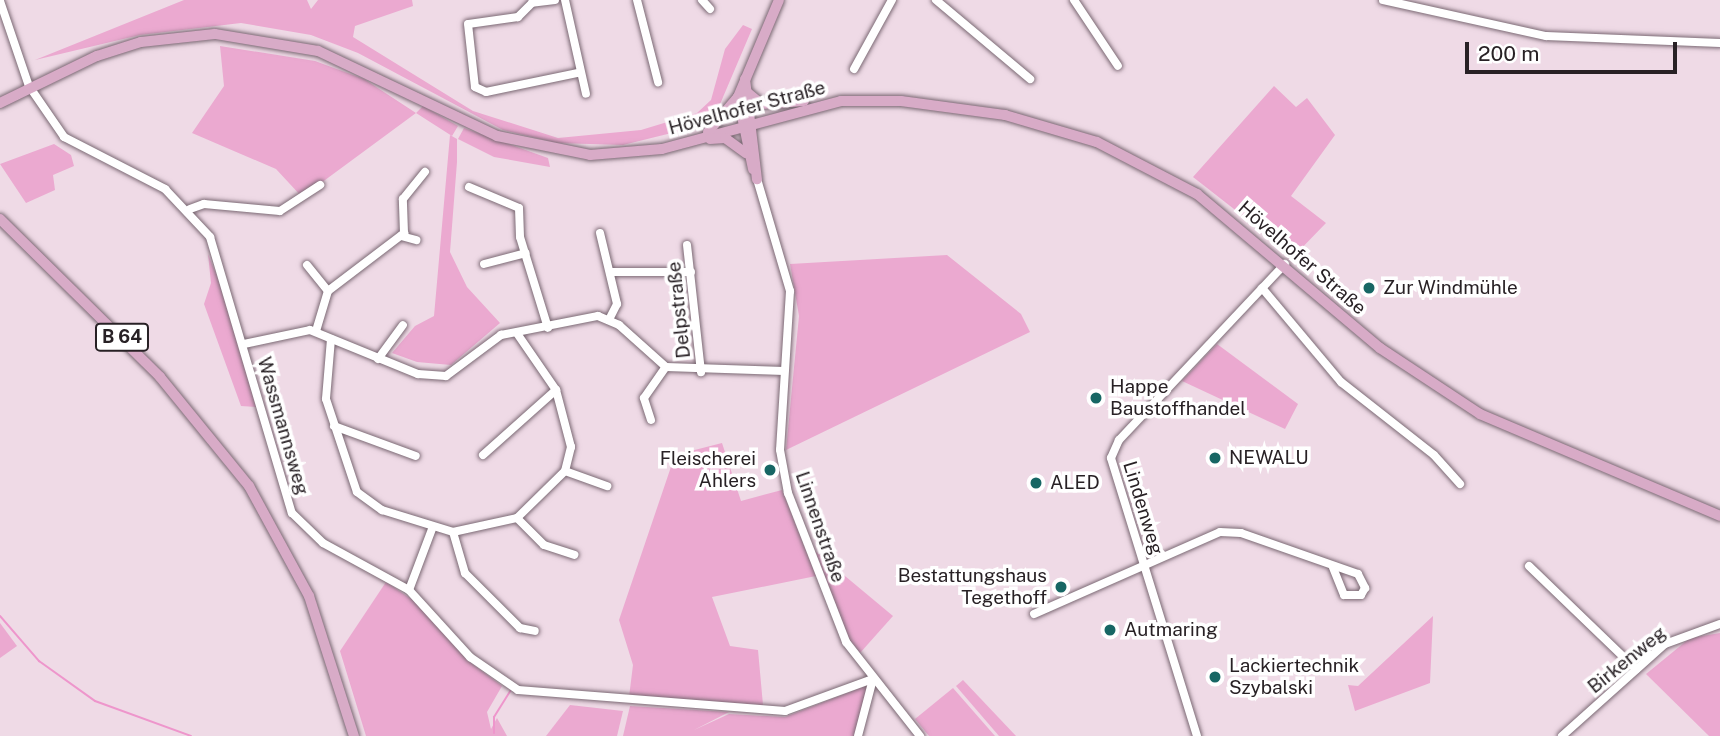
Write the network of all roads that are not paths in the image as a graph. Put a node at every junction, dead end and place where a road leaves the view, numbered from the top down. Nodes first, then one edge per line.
1 (555, 0) edge
2 (565, 0) edge
3 (637, 0) edge
4 (702, 0) edge
5 (779, 0) edge
6 (892, 0) edge
7 (936, 0) edge
8 (1073, 0) edge
9 (1383, 0) edge
10 (0, 1) edge
11 (530, 2) edge
12 (710, 9) dead end
13 (1720, 43) edge
14 (1118, 66) dead end
15 (854, 69) dead end
16 (578, 73) junction
17 (1030, 79) dead end
18 (658, 82) dead end
19 (29, 86) junction
20 (586, 94) dead end
21 (743, 95) junction
22 (0, 103) edge
23 (822, 103) junction
24 (746, 123) junction
25 (699, 139) junction
26 (749, 157) junction
27 (425, 173) dead end
28 (757, 179) junction
29 (320, 184) dead end
30 (469, 187) dead end
31 (190, 209) junction
32 (0, 219) edge
33 (600, 233) dead end
34 (401, 236) junction
35 (416, 240) dead end
36 (687, 245) dead end
37 (526, 253) junction
38 (484, 264) dead end
39 (1285, 264) junction
40 (307, 265) dead end
41 (691, 271) junction
42 (612, 272) junction
43 (1262, 288) junction
44 (328, 292) junction
45 (610, 318) junction
46 (403, 325) dead end
47 (548, 328) junction
48 (316, 331) junction
49 (518, 335) junction
50 (331, 340) junction
51 (244, 344) junction
52 (378, 359) junction
53 (666, 367) junction
54 (784, 371) junction
55 (701, 372) junction
56 (556, 390) junction
57 (650, 420) dead end
58 (334, 426) junction
59 (483, 455) dead end
60 (416, 456) dead end
61 (565, 471) junction
62 (1460, 484) dead end
63 (607, 486) dead end
64 (1720, 516) edge
65 (517, 518) junction
66 (432, 529) junction
67 (453, 532) junction
68 (574, 555) dead end
69 (1529, 565) dead end
70 (1143, 566) junction
71 (1333, 568) dead end
72 (409, 590) junction
73 (1034, 614) dead end
74 (1720, 624) edge
75 (535, 631) dead end
76 (1636, 668) junction
77 (873, 679) junction
78 (354, 736) edge
79 (858, 736) edge
80 (920, 736) edge
81 (1196, 736) edge
82 (1562, 736) edge

1 - 11 street
2 - 16 street
3 - 18 street
4 - 12 street
5 - 21 main road
6 - 15 street
7 - 17 street
8 - 14 street
9 - 13 street
10 - 19 street, Wassmannsweg
11 - 16 street
16 - 20 street
19 - 22 main road, Hövelhofer Straße
19 - 25 main road, Hövelhofer Straße
19 - 31 street, Wassmannsweg
21 - 23 main road
21 - 24 main road
21 - 25 main road
23 - 24 main road, Hövelhofer Straße
23 - 39 main road, Hövelhofer Straße
24 - 25 main road, Hövelhofer Straße
24 - 26 main road
24 - 28 main road
25 - 26 main road
26 - 28 main road
27 - 34 street
28 - 54 street, Linnenstraße
29 - 31 street
30 - 37 street
31 - 51 street, Wassmannsweg
32 - 78 main road, B 64
33 - 42 street
34 - 35 street
34 - 44 street
36 - 41 street, Delpstraße
37 - 38 street
37 - 47 street
39 - 43 street, Lindenweg
39 - 64 main road, Hövelhofer Straße
40 - 44 street
41 - 42 street
41 - 55 street, Delpstraße
42 - 45 street
43 - 62 street
43 - 70 street, Lindenweg
44 - 48 street
45 - 47 street
45 - 53 street
46 - 52 street
47 - 49 street
48 - 50 street
48 - 51 street
49 - 52 street
49 - 56 street
50 - 52 street
50 - 58 street
51 - 72 street, Wassmannsweg
53 - 55 street
53 - 57 street
54 - 55 street
54 - 77 street, Linnenstraße
56 - 59 street
56 - 61 street
58 - 60 street
58 - 66 street
61 - 63 street
61 - 65 street
65 - 67 street
65 - 68 street
66 - 67 street
66 - 72 street
67 - 75 street
69 - 76 street
70 - 71 street
70 - 73 street
70 - 81 street, Lindenweg
72 - 77 street, Wassmannsweg
74 - 76 street, Birkenweg
76 - 82 street, Birkenweg
77 - 79 street
77 - 80 street, Linnenstraße

